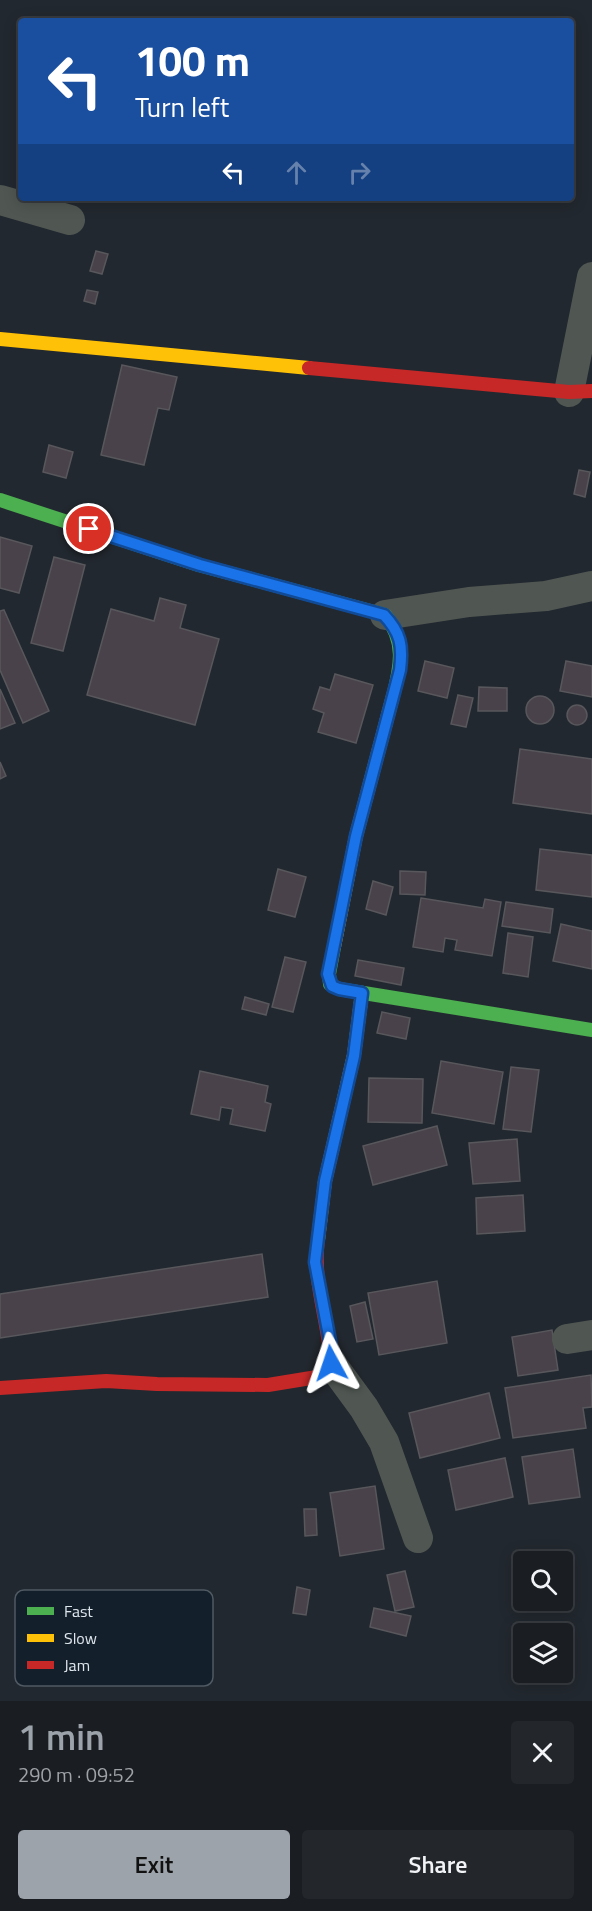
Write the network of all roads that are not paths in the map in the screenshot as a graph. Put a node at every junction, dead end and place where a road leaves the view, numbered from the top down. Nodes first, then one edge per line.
1 (0, 201) edge
2 (70, 220) dead end
3 (592, 278) edge
4 (0, 339) edge
5 (581, 391) edge
6 (0, 500) edge
7 (592, 586) edge
8 (384, 615) junction
9 (362, 993) junction
10 (592, 1030) edge
11 (331, 1363) junction
12 (0, 1388) edge
13 (418, 1538) dead end

1 - 2 street
3 - 5 street
4 - 5 street
6 - 8 street
7 - 8 street
8 - 9 street
9 - 10 street
9 - 11 street
11 - 12 street
11 - 13 street

